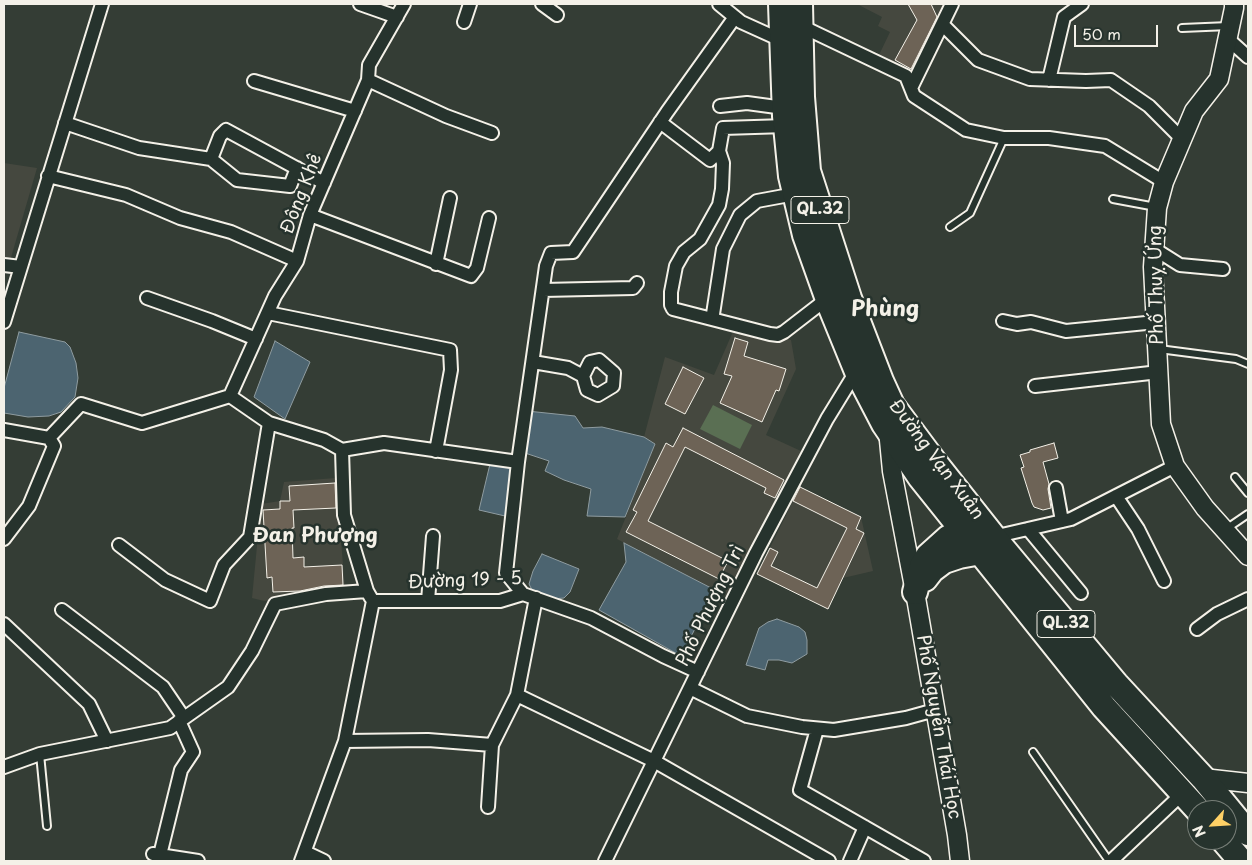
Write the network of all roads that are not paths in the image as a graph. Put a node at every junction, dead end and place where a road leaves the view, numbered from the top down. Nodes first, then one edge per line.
1 (102, 4) edge
2 (360, 4) edge
3 (404, 4) edge
4 (470, 4) edge
5 (542, 4) edge
6 (719, 4) edge
7 (952, 4) edge
8 (1082, 4) edge
9 (1234, 4) edge
10 (557, 15) dead end
11 (397, 16) junction
12 (735, 17) junction
13 (464, 22) dead end
14 (791, 24) edge
15 (942, 25) junction
16 (1182, 28) dead end
17 (1229, 33) junction
18 (1248, 57) edge
19 (368, 80) junction
20 (1049, 80) junction
21 (254, 81) dead end
22 (911, 88) junction
23 (720, 106) dead end
24 (355, 111) junction
25 (785, 117) junction
26 (660, 122) junction
27 (64, 123) junction
28 (492, 133) dead end
29 (1004, 138) junction
30 (1182, 139) junction
31 (719, 151) junction
32 (210, 159) junction
33 (296, 168) junction
34 (48, 176) junction
35 (1164, 182) junction
36 (324, 183) junction
37 (795, 194) junction
38 (450, 198) dead end
39 (1113, 199) dead end
40 (1157, 208) junction
41 (310, 215) junction
42 (489, 218) dead end
43 (950, 227) dead end
44 (1153, 248) junction
45 (297, 261) junction
46 (436, 264) junction
47 (4, 265) edge
48 (21, 267) junction
49 (1222, 270) dead end
50 (637, 284) dead end
51 (542, 290) junction
52 (146, 298) dead end
53 (828, 298) junction
54 (268, 313) junction
55 (714, 314) dead end
56 (1003, 321) dead end
57 (4, 322) edge
58 (1156, 322) junction
59 (256, 339) junction
60 (1157, 348) junction
61 (533, 362) junction
62 (1248, 364) edge
63 (857, 370) junction
64 (1159, 372) junction
65 (583, 376) dead end
66 (1035, 386) dead end
67 (230, 396) junction
68 (269, 423) junction
69 (4, 430) edge
70 (49, 438) junction
71 (897, 440) junction
72 (342, 450) junction
73 (436, 451) junction
74 (518, 462) junction
75 (1174, 466) junction
76 (1235, 476) dead end
77 (1056, 488) dead end
78 (1248, 493) edge
79 (1116, 496) junction
80 (1248, 514) edge
81 (1062, 521) junction
82 (1028, 529) junction
83 (962, 530) junction
84 (1225, 530) junction
85 (433, 536) dead end
86 (4, 538) edge
87 (987, 544) junction
88 (118, 545) dead end
89 (1248, 556) edge
90 (1164, 581) dead end
91 (915, 592) junction
92 (1081, 593) dead end
93 (523, 594) junction
94 (370, 596) junction
95 (536, 598) junction
96 (1248, 599) edge
97 (428, 601) junction
98 (62, 610) dead end
99 (4, 624) edge
100 (1197, 629) dead end
101 (698, 672) junction
102 (690, 688) junction
103 (518, 695) junction
104 (935, 710) junction
105 (182, 720) junction
106 (817, 729) junction
107 (107, 740) junction
108 (345, 741) junction
109 (492, 744) junction
110 (1032, 752) dead end
111 (40, 754) junction
112 (654, 761) junction
113 (4, 767) edge
114 (1203, 778) junction
115 (1248, 783) edge
116 (1190, 800) edge
117 (1187, 804) edge
118 (488, 807) dead end
119 (47, 826) dead end
120 (865, 827) junction
121 (1248, 833) edge
122 (1232, 850) edge
123 (303, 857) edge
124 (198, 861) edge
125 (324, 861) edge
126 (605, 861) edge
127 (829, 861) edge
128 (850, 861) edge
129 (924, 861) edge
130 (960, 861) edge
131 (1110, 861) edge
132 (1241, 861) edge

1 - 27 street
2 - 11 street
3 - 11 street, Đông Khê
4 - 13 street
5 - 10 street
6 - 12 street
7 - 15 street
8 - 20 street
9 - 17 street, Phố Thuỵ Ứng
11 - 19 street, Đông Khê
12 - 14 street
12 - 26 street
14 - 22 street
14 - 25 highway, Đường Vạn Xuân / QL.32
14 - 71 highway, Đường Vạn Xuân / QL.32
15 - 20 street
15 - 22 street
16 - 17 lane
17 - 18 street
17 - 30 street, Phố Thuỵ Ứng
19 - 24 street, Đông Khê
19 - 28 street
20 - 30 street
21 - 24 street
22 - 29 street
23 - 25 street
24 - 36 street, Đông Khê
25 - 31 street
25 - 37 highway, Đường Vạn Xuân / QL.32
26 - 31 street
26 - 51 street
27 - 32 street
27 - 34 street
29 - 35 street
29 - 43 lane
30 - 35 street, Phố Thuỵ Ứng
31 - 53 street
32 - 33 street
32 - 33 street
33 - 36 street
34 - 45 street
34 - 48 street
35 - 40 street, Phố Thuỵ Ứng
36 - 41 street, Đông Khê
37 - 53 highway, Đường Vạn Xuân / QL.32
37 - 55 street
38 - 46 street
39 - 40 lane
40 - 44 street, Phố Thuỵ Ứng
41 - 45 street, Đông Khê
41 - 46 street
42 - 46 street
44 - 49 street
44 - 58 street, Phố Thuỵ Ứng
45 - 54 street, Đông Khê
47 - 48 street
48 - 57 street
50 - 51 street
51 - 61 street
52 - 59 street
53 - 63 highway, Đường Vạn Xuân / QL.32
54 - 59 street, Đông Khê
54 - 73 street
56 - 58 street
58 - 60 street, Phố Thuỵ Ứng
59 - 67 street, Đông Khê
60 - 62 lane
60 - 64 street, Phố Thuỵ Ứng
61 - 65 street
61 - 74 street
63 - 71 highway, Đường Vạn Xuân / QL.32
63 - 101 street, Phố Phượng Trì
64 - 66 street
64 - 75 street, Phố Thuỵ Ứng
67 - 68 street
67 - 70 street
68 - 72 street
68 - 88 street
69 - 70 street
70 - 86 street
71 - 83 highway, Đường Vạn Xuân / QL.32
71 - 87 highway, Đường Vạn Xuân / QL.32
71 - 91 street, Phố Nguyễn Thái Học / QL.32
72 - 73 street
72 - 94 street
73 - 74 street
74 - 93 street
75 - 79 street
75 - 84 street, Phố Thuỵ Ứng
76 - 78 lane
77 - 81 street
79 - 81 street
79 - 90 street
80 - 84 lane
81 - 82 street
82 - 87 street
82 - 92 street
83 - 87 highway, Đường Vạn Xuân / QL.32
83 - 91 highway
84 - 89 street, Phố Thuỵ Ứng
85 - 97 street
87 - 91 highway
87 - 114 highway, Đường Vạn Xuân / QL.32
87 - 116 highway, Đường Vạn Xuân / QL.32
91 - 104 street, Phố Nguyễn Thái Học / QL.32
93 - 95 street, Đường 19 - 5
93 - 97 street, Đường 19 - 5
94 - 97 street, Đường 19 - 5
94 - 105 street, Đường 19 - 5
94 - 108 street
95 - 101 street, Đường 19 - 5
95 - 103 street
96 - 100 street
98 - 105 street
99 - 107 street
101 - 102 street, Phố Phượng Trì
102 - 106 street
102 - 112 street, Phố Phượng Trì
103 - 109 street
103 - 112 street
104 - 106 street
104 - 130 street, Phố Nguyễn Thái Học / QL.32
105 - 107 street
105 - 124 street
106 - 120 street
107 - 111 street
108 - 109 street
108 - 123 street
109 - 118 street
110 - 131 lane
111 - 113 street
111 - 119 lane
112 - 126 street, Phố Phượng Trì
112 - 127 street
114 - 115 street
114 - 121 highway, Đường Vạn Xuân / QL.32
117 - 131 street
120 - 128 street
120 - 129 street
122 - 132 highway
123 - 125 street

